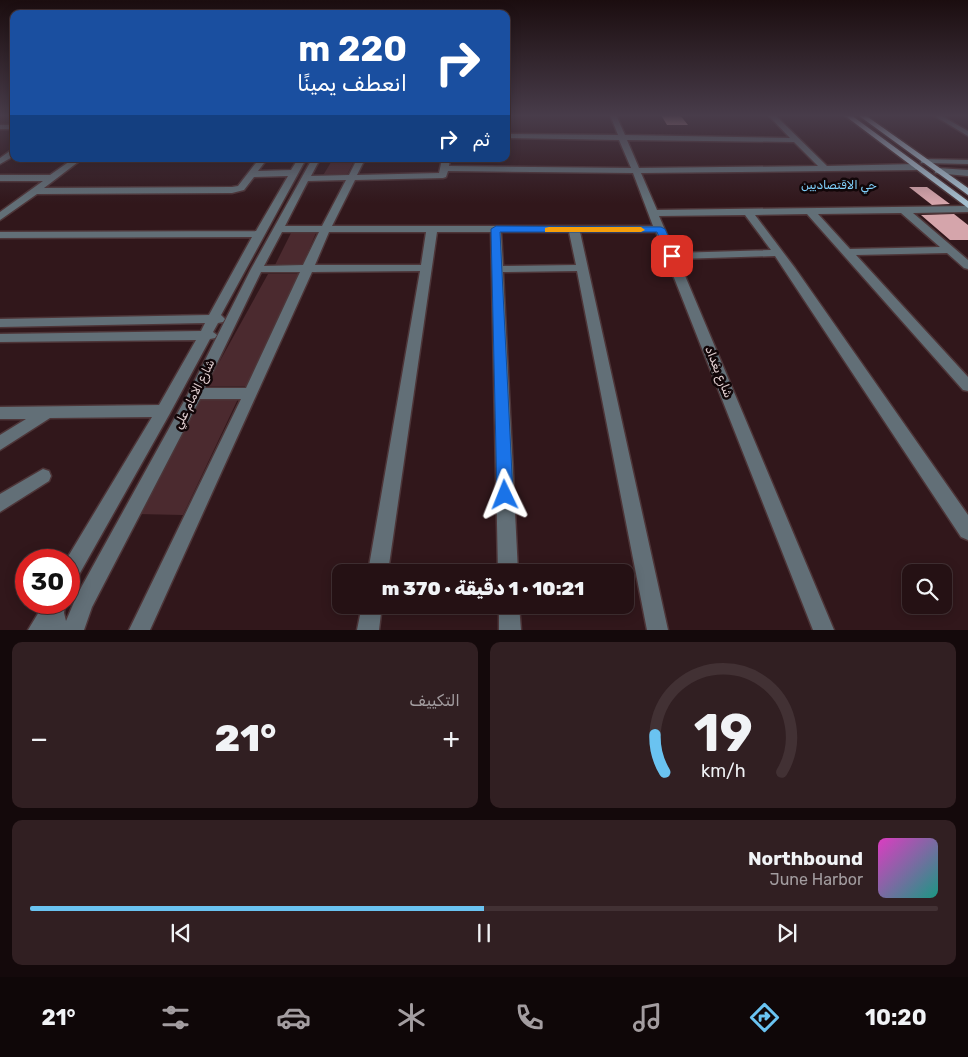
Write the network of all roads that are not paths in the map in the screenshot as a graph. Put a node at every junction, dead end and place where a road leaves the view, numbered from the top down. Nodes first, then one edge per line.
1 (626, 144) edge
2 (801, 144) edge
3 (886, 144) edge
4 (901, 144) edge
5 (10, 152) edge
6 (924, 161) junction
7 (0, 162) edge
8 (74, 162) edge
9 (260, 162) edge
10 (301, 162) edge
11 (313, 162) edge
12 (360, 162) edge
13 (968, 162) edge
14 (445, 163) edge
15 (916, 167) junction
16 (826, 169) junction
17 (637, 171) junction
18 (938, 171) junction
19 (968, 173) edge
20 (251, 174) junction
21 (299, 176) junction
22 (0, 178) edge
23 (52, 178) junction
24 (352, 178) junction
25 (949, 179) junction
26 (968, 180) edge
27 (34, 191) junction
28 (968, 192) edge
29 (968, 207) edge
30 (810, 211) junction
31 (905, 211) junction
32 (748, 212) junction
33 (654, 213) junction
34 (0, 217) edge
35 (326, 228) junction
36 (278, 229) junction
37 (432, 229) junction
38 (496, 229) junction
39 (661, 229) junction
40 (574, 230) junction
41 (259, 234) junction
42 (0, 235) edge
43 (949, 250) junction
44 (848, 252) junction
45 (778, 254) junction
46 (672, 256) junction
47 (968, 266) edge
48 (308, 268) junction
49 (426, 268) junction
50 (582, 268) junction
51 (257, 269) junction
52 (497, 270) junction
53 (212, 319) junction
54 (232, 319) junction
55 (0, 323) edge
56 (204, 335) junction
57 (224, 336) junction
58 (0, 338) edge
59 (968, 386) edge
60 (195, 394) junction
61 (251, 394) junction
62 (164, 412) junction
63 (0, 413) edge
64 (44, 414) junction
65 (0, 442) edge
66 (44, 476) dead end
67 (0, 504) edge
68 (968, 531) edge
69 (80, 554) edge
70 (379, 564) edge
71 (508, 564) edge
72 (56, 614) edge
73 (371, 614) edge
74 (509, 614) edge
75 (38, 630) edge
76 (73, 630) edge
77 (139, 630) edge
78 (368, 630) edge
79 (510, 630) edge
80 (658, 630) edge
81 (824, 630) edge

1 - 17 street, شارع بغداد
2 - 16 street
3 - 15 main road
4 - 6 main road
5 - 7 street
6 - 13 street
6 - 18 main road
8 - 23 street
9 - 20 street
10 - 21 street, شارع الامام علي
11 - 21 street, شارع الامام علي
12 - 24 street
14 - 17 street
14 - 24 street
15 - 16 street
15 - 29 main road
16 - 17 street
17 - 33 street, شارع بغداد
18 - 19 street
18 - 25 main road
20 - 21 street
20 - 27 street
21 - 24 street
21 - 36 street, شارع الامام علي
21 - 41 street, شارع الامام علي
22 - 23 street
23 - 27 street
24 - 35 street
25 - 26 street
25 - 28 main road
27 - 34 street
29 - 31 street
30 - 31 street
30 - 32 street
30 - 44 street
31 - 43 street
32 - 33 street
32 - 45 street
33 - 39 street, شارع بغداد
35 - 36 street
35 - 37 street
35 - 48 street
36 - 51 street, شارع الامام علي
37 - 38 street
37 - 49 street
38 - 40 street
38 - 52 street
39 - 40 street
39 - 46 street, شارع بغداد
40 - 50 street
41 - 42 street
41 - 53 street, شارع الامام علي
43 - 44 street
43 - 47 street
44 - 59 street
45 - 46 street
45 - 68 street
46 - 81 street, شارع بغداد
48 - 49 street
48 - 51 street
48 - 61 street
49 - 70 street
50 - 52 street
50 - 80 street
51 - 54 street, شارع الامام علي
52 - 71 street
53 - 54 street
53 - 55 street
53 - 56 street, شارع الامام علي
54 - 57 street, شارع الامام علي
56 - 57 street
56 - 58 street
56 - 62 street, شارع الامام علي
57 - 60 street, شارع الامام علي
60 - 61 street
60 - 76 street, شارع الامام علي
61 - 77 street
62 - 64 street
62 - 69 street, شارع الامام علي
63 - 64 street
64 - 65 street
66 - 67 street
72 - 75 street
73 - 78 street
74 - 79 street

